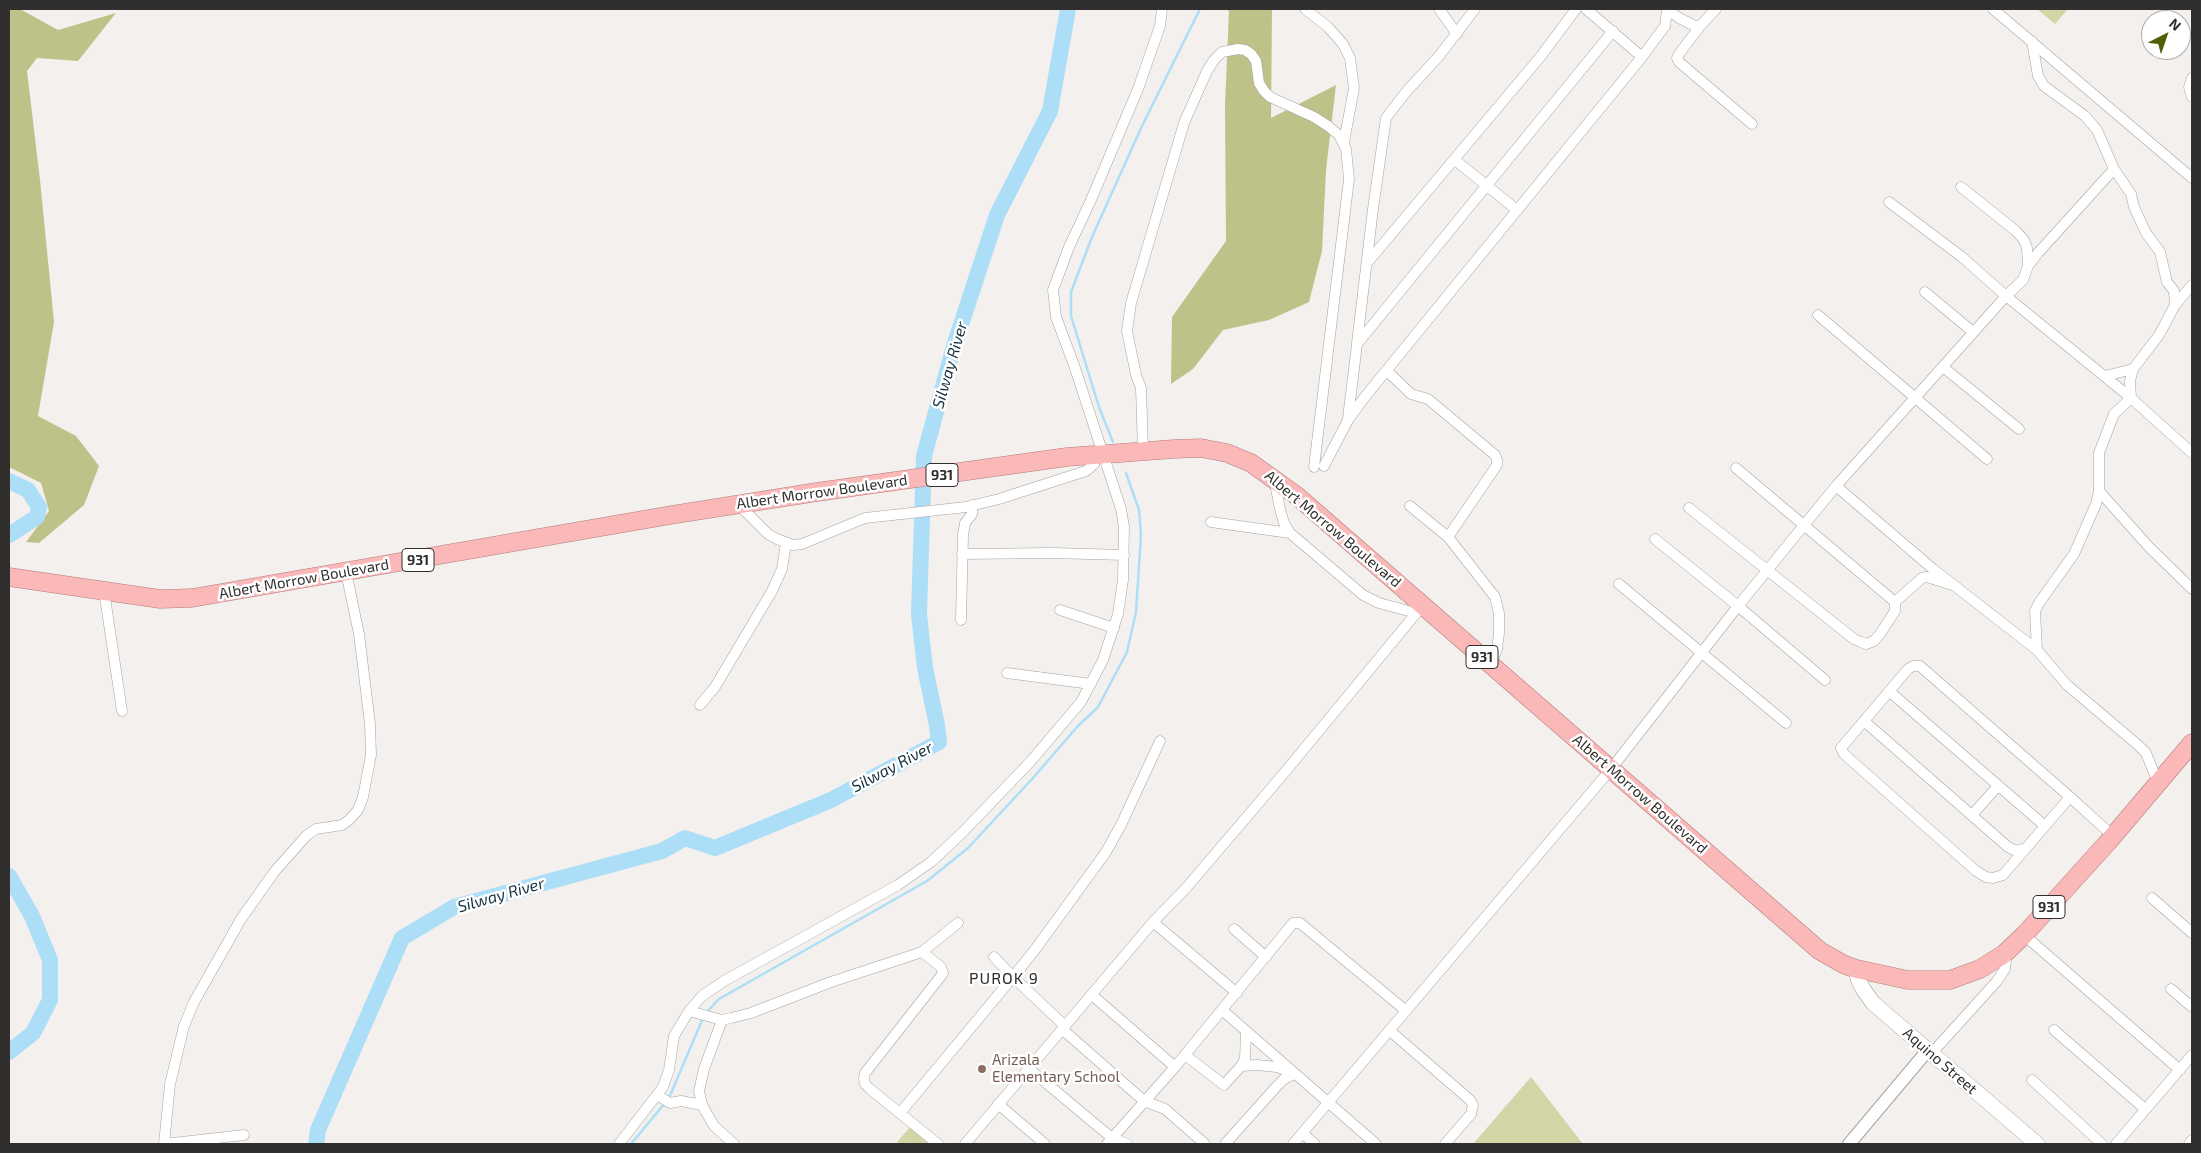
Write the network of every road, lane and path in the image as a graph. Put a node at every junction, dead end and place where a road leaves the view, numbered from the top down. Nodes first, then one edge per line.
1 (1162, 9) edge
2 (1305, 9) edge
3 (1439, 9) edge
4 (1475, 9) edge
5 (1576, 9) edge
6 (1586, 9) edge
7 (1668, 9) edge
8 (1716, 9) edge
9 (1993, 9) edge
10 (1679, 18) junction
11 (1701, 25) junction
12 (1665, 26) junction
13 (1613, 31) junction
14 (1457, 34) junction
15 (2032, 40) junction
16 (1642, 56) junction
17 (2192, 78) edge
18 (2192, 97) edge
19 (1752, 124) dead end
20 (1344, 142) junction
21 (1455, 160) junction
22 (2114, 169) junction
23 (2192, 178) edge
24 (1486, 186) junction
25 (1961, 187) dead end
26 (1889, 202) dead end
27 (1517, 210) junction
28 (1366, 264) junction
29 (2028, 266) junction
30 (2192, 285) edge
31 (1925, 292) dead end
32 (2006, 296) junction
33 (2175, 305) junction
34 (1818, 315) dead end
35 (1371, 327) junction
36 (1359, 329) junction
37 (1973, 332) junction
38 (1357, 344) junction
39 (1943, 367) junction
40 (2133, 369) junction
41 (1387, 371) junction
42 (2104, 376) junction
43 (1914, 397) junction
44 (2131, 398) junction
45 (1348, 420) junction
46 (2018, 430) dead end
47 (1143, 451) junction
48 (2192, 453) edge
49 (1100, 454) junction
50 (1987, 459) dead end
51 (1736, 468) dead end
52 (1273, 477) junction
53 (1836, 486) junction
54 (2099, 491) junction
55 (738, 504) junction
56 (969, 506) junction
57 (1410, 506) dead end
58 (1689, 508) dead end
59 (1212, 522) dead end
60 (1804, 526) junction
61 (1290, 533) junction
62 (1448, 537) junction
63 (1655, 539) dead end
64 (786, 543) junction
65 (962, 554) junction
66 (1124, 556) junction
67 (1767, 570) junction
68 (346, 572) junction
69 (13, 578) edge
70 (1619, 584) dead end
71 (1956, 586) junction
72 (2192, 589) edge
73 (104, 591) junction
74 (1895, 602) junction
75 (1738, 606) junction
76 (1420, 609) junction
77 (1060, 610) dead end
78 (961, 620) dead end
79 (1114, 628) junction
80 (2037, 650) junction
81 (1702, 652) junction
82 (1491, 665) junction
83 (1007, 673) dead end
84 (1825, 680) dead end
85 (1091, 684) junction
86 (1889, 691) junction
87 (700, 705) dead end
88 (122, 711) dead end
89 (1864, 721) junction
90 (1786, 724) dead end
91 (1160, 741) dead end
92 (2192, 743) edge
93 (1611, 769) junction
94 (2158, 783) junction
95 (1998, 786) junction
96 (2070, 797) junction
97 (1972, 815) junction
98 (2045, 826) junction
99 (2112, 836) junction
100 (2025, 849) junction
101 (2152, 898) dead end
102 (1153, 922) junction
103 (958, 923) dead end
104 (1234, 930) dead end
105 (2192, 933) edge
106 (2024, 935) junction
107 (2007, 951) junction
108 (922, 952) junction
109 (994, 957) dead end
110 (1266, 957) junction
111 (1858, 969) junction
112 (1013, 976) junction
113 (2171, 989) dead end
114 (1236, 993) junction
115 (1092, 996) junction
116 (2192, 1007) edge
117 (1222, 1010) junction
118 (1405, 1010) junction
119 (698, 1014) junction
120 (722, 1020) junction
121 (1064, 1028) junction
122 (1389, 1030) junction
123 (2054, 1030) dead end
124 (1246, 1032) junction
125 (1930, 1052) junction
126 (1184, 1055) junction
127 (2192, 1055) edge
128 (1241, 1066) junction
129 (1175, 1067) junction
130 (1028, 1068) junction
131 (2180, 1070) junction
132 (1294, 1074) junction
133 (2032, 1080) dead end
134 (664, 1099) junction
135 (1144, 1101) junction
136 (1328, 1102) junction
137 (998, 1104) junction
138 (702, 1105) junction
139 (2145, 1109) junction
140 (900, 1113) junction
141 (1302, 1133) junction
142 (244, 1135) dead end
143 (2192, 1140) edge
144 (1109, 1141) edge
145 (971, 1142) edge
146 (619, 1144) edge
147 (734, 1144) edge
148 (938, 1144) edge
149 (1045, 1144) edge
150 (1127, 1144) edge
151 (1205, 1144) edge
152 (1225, 1144) edge
153 (1293, 1144) edge
154 (1315, 1144) edge
155 (1376, 1144) edge
156 (1445, 1144) edge
157 (1849, 1144) edge
158 (2037, 1144) edge
159 (2102, 1144) edge
160 (2116, 1144) edge
161 (2189, 1144) edge

1 - 49 street
2 - 20 street
3 - 14 street
4 - 14 street
5 - 21 street
6 - 13 street
7 - 10 street
7 - 12 street
8 - 11 street
9 - 15 street
10 - 11 street
10 - 12 street
11 - 19 street
12 - 16 street
13 - 16 street
13 - 24 street
14 - 28 street
15 - 22 street
15 - 23 street
16 - 27 street
17 - 18 street
20 - 45 street
20 - 47 street
21 - 24 street
21 - 28 street
22 - 29 street
22 - 33 street
24 - 27 street
24 - 35 street
25 - 29 street
26 - 32 street
27 - 41 street
28 - 36 street
29 - 32 street
30 - 33 street
31 - 37 street
32 - 37 street
32 - 42 street
33 - 40 street
34 - 43 street
35 - 36 street
35 - 38 street
36 - 38 street
37 - 39 street
38 - 45 street
39 - 43 street
39 - 46 street
40 - 42 street
40 - 44 street
41 - 45 street
41 - 62 street
42 - 44 street
43 - 50 street
43 - 53 street
44 - 48 street
44 - 54 street
47 - 49 highway, Albert Morrow Boulevard / 931
47 - 52 highway, Albert Morrow Boulevard / 931
49 - 55 highway, Albert Morrow Boulevard / 931
49 - 56 street
49 - 66 street
51 - 60 street
52 - 61 street
52 - 76 highway, Albert Morrow Boulevard / 931
53 - 60 street
53 - 71 street
54 - 72 street
54 - 80 street
55 - 64 street
55 - 68 highway, Albert Morrow Boulevard / 931
56 - 64 street
56 - 65 street
57 - 62 street
58 - 67 street
59 - 61 street
60 - 67 street
60 - 74 street
61 - 76 street
62 - 82 street
63 - 75 street
64 - 87 street
65 - 66 street
65 - 78 street
66 - 79 street
67 - 74 street
67 - 75 street
68 - 73 highway, Albert Morrow Boulevard / 931
68 - 142 street
69 - 73 highway, Albert Morrow Boulevard / 931
70 - 81 street
71 - 74 street
71 - 80 street
73 - 88 street
75 - 81 street
75 - 84 street
76 - 82 highway, Albert Morrow Boulevard / 931
76 - 102 street
77 - 79 street
79 - 85 street
80 - 94 street
81 - 90 street
81 - 93 street
82 - 93 highway, Albert Morrow Boulevard / 931
83 - 85 street
85 - 119 street
86 - 89 street
86 - 95 street
86 - 96 street
89 - 97 street
89 - 100 street
91 - 112 street
92 - 94 highway, Albert Morrow Boulevard / 931
93 - 111 highway, Albert Morrow Boulevard / 931
93 - 118 street
94 - 99 highway, Albert Morrow Boulevard / 931
95 - 97 street
95 - 98 street
96 - 98 street
96 - 99 street
97 - 100 street
98 - 100 street
99 - 106 highway, Albert Morrow Boulevard / 931
101 - 105 street
102 - 114 street
102 - 115 street
103 - 108 street
104 - 110 street
106 - 107 highway, Albert Morrow Boulevard / 931
106 - 131 street
107 - 111 highway, Albert Morrow Boulevard / 931
107 - 125 street
108 - 120 street
108 - 140 street
109 - 112 street
110 - 114 street
110 - 118 street
111 - 125 main road, Aquino Street
112 - 121 street
112 - 140 street
113 - 116 street
114 - 117 street
115 - 121 street
115 - 129 street
117 - 124 street
117 - 126 street
118 - 122 street
119 - 120 street
119 - 134 street
120 - 138 street
121 - 130 street
121 - 135 street
122 - 136 street
122 - 156 street
123 - 139 street
124 - 128 street
124 - 132 street
125 - 157 street
125 - 158 main road, Aquino Street
126 - 128 street
126 - 129 street
127 - 131 street
128 - 132 street
129 - 135 street
130 - 137 street
130 - 144 street
131 - 139 street
132 - 136 street
132 - 152 street
133 - 159 street
134 - 138 street
134 - 146 street
135 - 144 street
135 - 151 street
136 - 141 street
136 - 155 street
137 - 145 street
137 - 149 street
138 - 147 street
139 - 160 street
140 - 148 street
141 - 153 street
141 - 154 street
143 - 161 street
144 - 150 street

